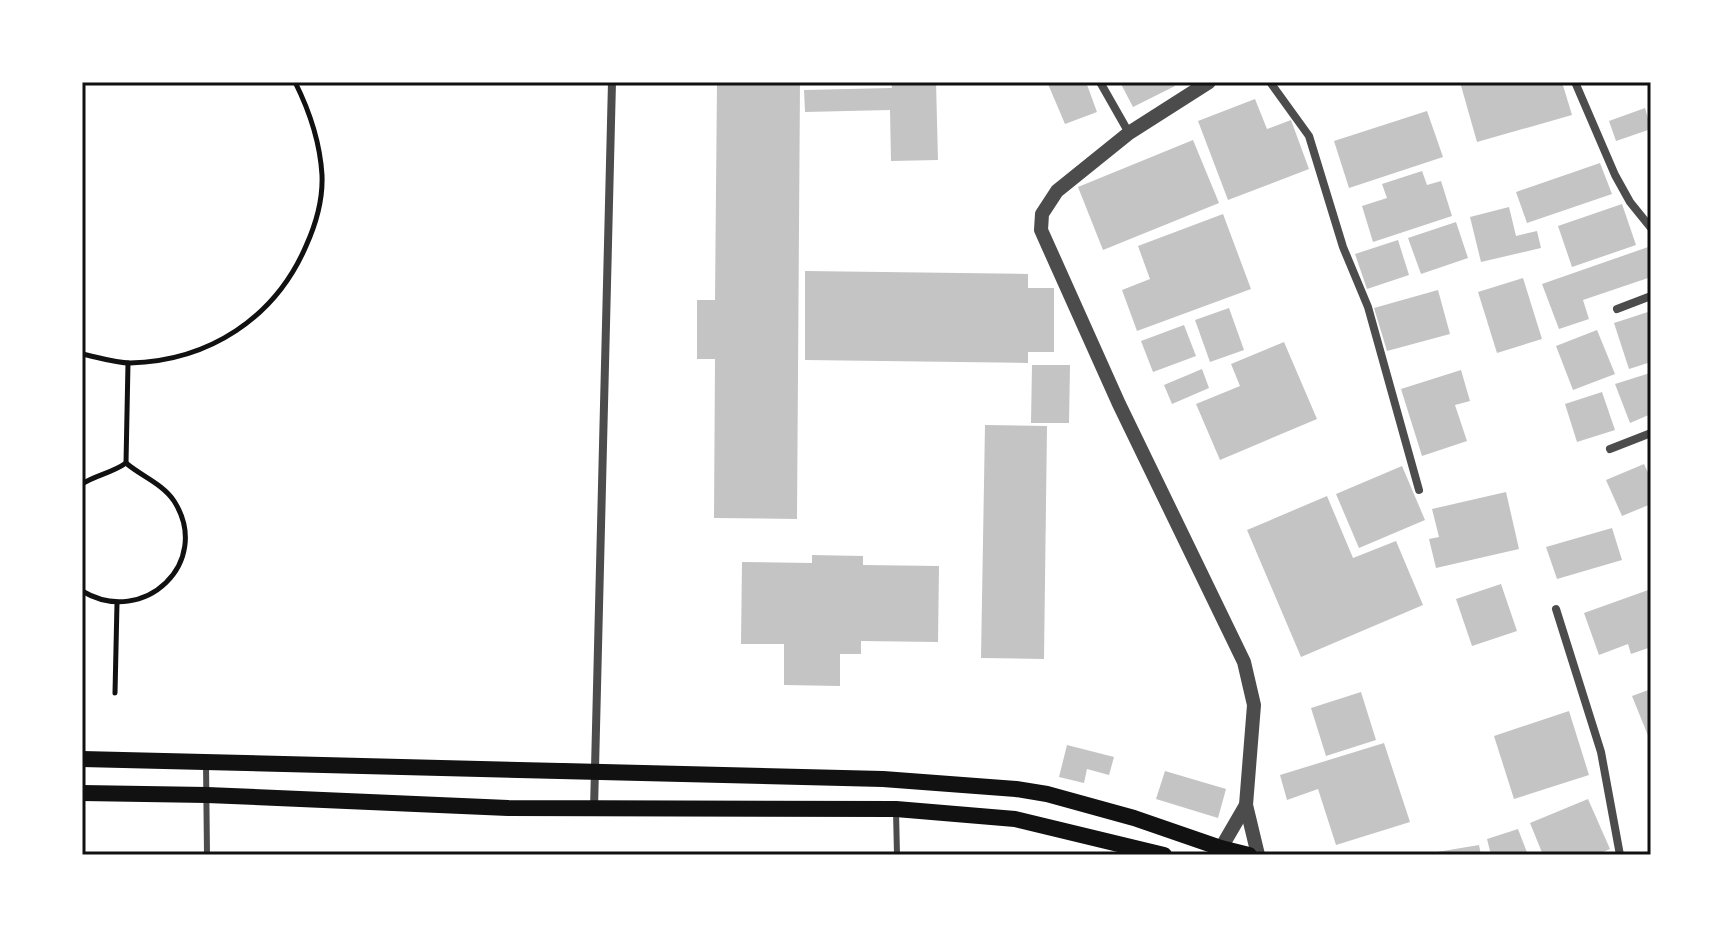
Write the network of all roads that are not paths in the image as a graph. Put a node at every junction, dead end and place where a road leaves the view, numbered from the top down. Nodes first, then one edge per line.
1 (612, 82) edge
2 (1100, 82) edge
3 (1209, 82) edge
4 (1270, 82) edge
5 (1575, 82) edge
6 (1129, 133) junction
7 (1651, 228) edge
8 (1651, 296) edge
9 (1617, 309) dead end
10 (1651, 433) edge
11 (1610, 449) dead end
12 (1419, 490) dead end
13 (1556, 609) dead end
14 (82, 759) edge
15 (206, 761) junction
16 (595, 770) junction
17 (82, 793) edge
18 (207, 795) junction
19 (1246, 805) junction
20 (896, 809) junction
21 (594, 810) junction
22 (1220, 851) edge
23 (207, 855) edge
24 (897, 855) edge
25 (1164, 855) edge
26 (1249, 855) edge
27 (1258, 855) edge
28 (1620, 855) edge

1 - 16 street
2 - 6 street
3 - 6 street
4 - 12 street
5 - 7 street
6 - 19 street
8 - 9 street
10 - 11 street
13 - 28 street
14 - 15 main road
15 - 16 main road
15 - 18 lane
16 - 21 street
16 - 22 main road
17 - 18 main road
18 - 21 main road
18 - 23 lane
19 - 22 street
19 - 27 street
20 - 21 main road
20 - 24 lane
20 - 25 main road
22 - 26 main road

